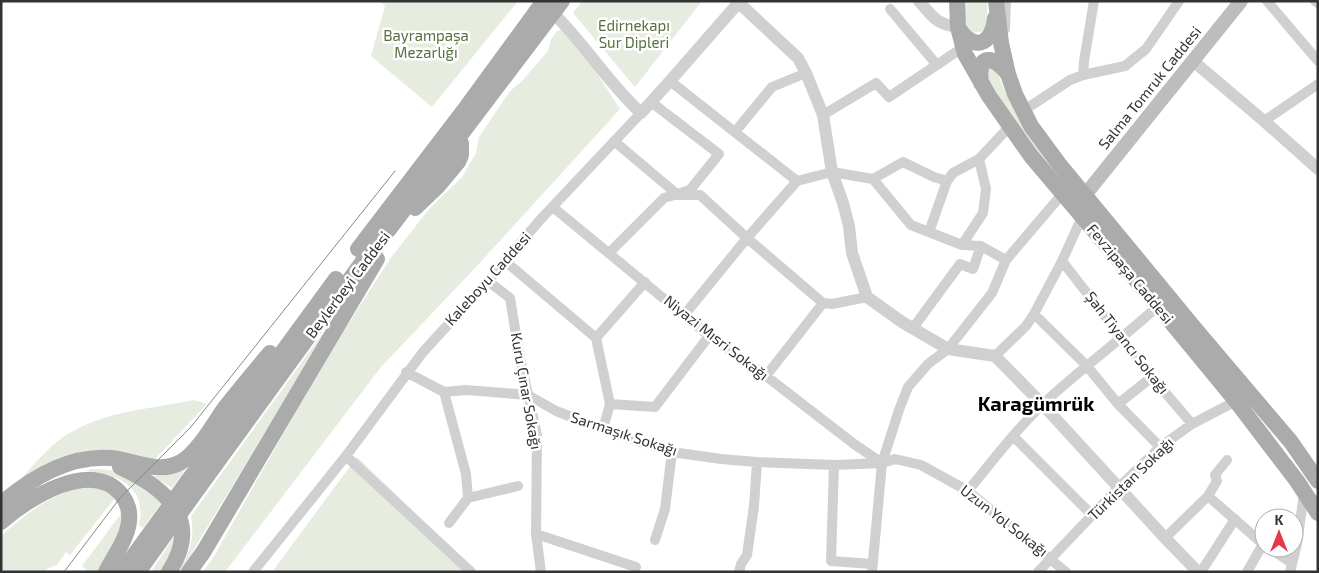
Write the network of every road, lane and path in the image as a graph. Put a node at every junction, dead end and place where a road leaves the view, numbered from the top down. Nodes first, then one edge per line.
1 (920, 1) edge
2 (957, 1) edge
3 (1007, 1) edge
4 (1094, 1) edge
5 (1241, 1) edge
6 (1267, 1) edge
7 (740, 2) edge
8 (1177, 2) edge
9 (553, 5) edge
10 (890, 8) dead end
11 (996, 8) edge
12 (958, 27) junction
13 (962, 48) junction
14 (1193, 61) junction
15 (1318, 61) edge
16 (937, 65) junction
17 (806, 73) junction
18 (1008, 74) junction
19 (1084, 75) junction
20 (670, 81) junction
21 (981, 83) junction
22 (1318, 84) edge
23 (651, 102) junction
24 (1025, 110) junction
25 (641, 113) junction
26 (823, 115) junction
27 (1264, 121) junction
28 (1010, 126) junction
29 (735, 132) junction
30 (450, 137) junction
31 (614, 140) junction
32 (979, 159) junction
33 (1318, 169) edge
34 (832, 172) junction
35 (1046, 174) junction
36 (873, 179) junction
37 (796, 181) junction
38 (947, 181) junction
39 (1063, 193) junction
40 (678, 195) junction
41 (1085, 195) junction
42 (554, 208) junction
43 (1082, 217) junction
44 (395, 222) junction
45 (929, 232) junction
46 (747, 238) junction
47 (962, 245) junction
48 (980, 246) junction
49 (609, 253) junction
50 (1006, 260) junction
51 (505, 261) junction
52 (1062, 261) junction
53 (336, 279) junction
54 (488, 281) junction
55 (645, 282) junction
56 (867, 298) junction
57 (823, 303) junction
58 (1158, 306) junction
59 (685, 314) junction
60 (1034, 314) junction
61 (913, 328) junction
62 (710, 336) junction
63 (596, 338) junction
64 (1123, 338) junction
65 (948, 349) junction
66 (995, 356) junction
67 (1086, 365) junction
68 (406, 372) junction
69 (766, 376) junction
70 (1152, 376) junction
71 (444, 392) junction
72 (528, 395) junction
73 (1241, 396) junction
74 (610, 404) junction
75 (1118, 404) junction
76 (1042, 405) junction
77 (1192, 424) junction
78 (603, 429) junction
79 (1013, 436) junction
80 (1160, 447) junction
81 (672, 452) junction
82 (346, 456) junction
83 (1227, 460) dead end
84 (757, 462) junction
85 (882, 463) junction
86 (834, 465) junction
87 (45, 473) junction
88 (1318, 480) edge
89 (194, 484) junction
90 (518, 486) dead end
91 (1119, 487) junction
92 (968, 491) junction
93 (1304, 493) junction
94 (1208, 496) junction
95 (468, 498) junction
96 (1, 504) edge
97 (1318, 513) edge
98 (1092, 515) junction
99 (1235, 520) junction
100 (1, 522) edge
101 (449, 523) dead end
102 (536, 534) junction
103 (1254, 536) edge
104 (1165, 538) junction
105 (655, 540) dead end
106 (1050, 557) junction
107 (1257, 558) edge
108 (1279, 558) edge
109 (831, 566) edge
110 (636, 567) dead end
111 (873, 568) edge
112 (1291, 568) edge
113 (106, 572) edge
114 (122, 572) edge
115 (138, 572) edge
116 (169, 572) edge
117 (189, 572) edge
118 (253, 572) edge
119 (471, 572) edge
120 (541, 572) edge
121 (739, 572) edge
122 (1038, 572) edge
123 (1066, 572) edge
124 (1199, 572) edge
125 (1247, 572) edge

1 - 12 street
2 - 12 main road, Fevzipaşa Caddesi
3 - 24 street
4 - 19 street
5 - 14 main road, Salma Tomruk Caddesi
6 - 15 street
7 - 17 street
7 - 20 street, Kaleboyu Caddesi
8 - 19 street
9 - 25 street
9 - 30 main road, Beylerbeyi Caddesi
10 - 16 street
11 - 12 main road
11 - 18 main road, Fevzipaşa Caddesi
12 - 13 main road, Fevzipaşa Caddesi
13 - 16 street
13 - 21 main road, Fevzipaşa Caddesi
14 - 27 street
14 - 41 main road, Salma Tomruk Caddesi
16 - 26 street
17 - 26 street
17 - 29 street
18 - 21 main road
18 - 24 main road, Fevzipaşa Caddesi
19 - 24 street
20 - 23 street, Kaleboyu Caddesi
20 - 29 street
21 - 28 main road, Fevzipaşa Caddesi
22 - 27 street
23 - 25 street, Kaleboyu Caddesi
23 - 40 street
24 - 41 main road, Fevzipaşa Caddesi
25 - 31 street, Kaleboyu Caddesi
26 - 34 street
27 - 33 street
28 - 32 street
28 - 35 main road, Fevzipaşa Caddesi
29 - 37 street
30 - 44 main road, Beylerbeyi Caddesi
30 - 53 main road, Beylerbeyi Caddesi
31 - 40 street
31 - 42 street, Kaleboyu Caddesi
32 - 38 street
32 - 47 street
34 - 36 street
34 - 37 street
34 - 56 street
35 - 39 main road, Fevzipaşa Caddesi
35 - 41 main road
36 - 38 street
36 - 45 street
37 - 46 street
38 - 45 street
39 - 43 main road, Fevzipaşa Caddesi
39 - 50 street
40 - 46 street
40 - 49 street
41 - 73 main road, Fevzipaşa Caddesi
42 - 49 street, Niyazi Mısri Sokağı
42 - 51 street, Kaleboyu Caddesi
43 - 52 street
43 - 58 main road, Fevzipaşa Caddesi
44 - 89 main road, Beylerbeyi Caddesi
44 - 117 main road
45 - 47 street
46 - 57 street
46 - 59 street
47 - 48 street
48 - 50 street
48 - 61 street
49 - 55 street, Niyazi Mısri Sokağı
50 - 65 street
51 - 54 street, Kaleboyu Caddesi
51 - 63 street
52 - 60 street
52 - 64 street, Şah Tiyancı Sokağı
53 - 87 main road
53 - 89 main road, Beylerbeyi Caddesi
54 - 68 street, Kaleboyu Caddesi
54 - 72 street, Kuru Çınar Sokağı
55 - 59 street, Niyazi Mısri Sokağı
55 - 63 street
56 - 57 street
56 - 61 street
57 - 69 street
58 - 64 street
58 - 73 main road, Fevzipaşa Caddesi
59 - 62 street, Niyazi Mısri Sokağı
60 - 66 street
60 - 67 street
61 - 65 street
62 - 69 street, Niyazi Mısri Sokağı
62 - 74 street
63 - 74 street
64 - 67 street
64 - 70 street, Şah Tiyancı Sokağı
65 - 66 street
65 - 85 street
66 - 76 street
67 - 75 street
67 - 76 street
68 - 71 street
68 - 82 street, Kaleboyu Caddesi
69 - 85 street, Niyazi Mısri Sokağı
70 - 75 street
70 - 77 street, Şah Tiyancı Sokağı
71 - 72 street, Sarmaşık Sokağı
71 - 95 street
72 - 78 street, Sarmaşık Sokağı
72 - 102 street, Kuru Çınar Sokağı
73 - 77 street, Türkistan Sokağı
73 - 88 main road, Fevzipaşa Caddesi
73 - 93 main road, Fevzipaşa Caddesi
74 - 78 street
75 - 80 street
76 - 79 street
76 - 91 street
77 - 80 street, Türkistan Sokağı
78 - 81 street, Sarmaşık Sokağı
79 - 92 street
79 - 98 street
80 - 91 street, Türkistan Sokağı
81 - 84 street, Sarmaşık Sokağı
81 - 105 street
82 - 118 street, Kaleboyu Caddesi
82 - 119 street
83 - 94 street
84 - 86 street, Sarmaşık Sokağı
84 - 121 street
85 - 86 street, Sarmaşık Sokağı
85 - 92 street, Uzun Yol Sokağı
85 - 111 street
86 - 109 street
87 - 96 main road
87 - 116 main road
89 - 114 main road, Beylerbeyi Caddesi, bridge
89 - 115 main road, Beylerbeyi Caddesi, bridge
90 - 95 street
91 - 98 street, Türkistan Sokağı
91 - 104 street
92 - 106 street, Uzun Yol Sokağı
93 - 97 main road, Fevzipaşa Caddesi
93 - 112 street
94 - 99 street
94 - 104 street
95 - 101 street
98 - 106 street, Türkistan Sokağı
99 - 103 street
99 - 124 street
100 - 113 main road
102 - 110 street
102 - 120 street, Kuru Çınar Sokağı
104 - 124 street
106 - 122 street, Türkistan Sokağı
106 - 123 street, Uzun Yol Sokağı
107 - 125 street
108 - 112 street
109 - 111 street

